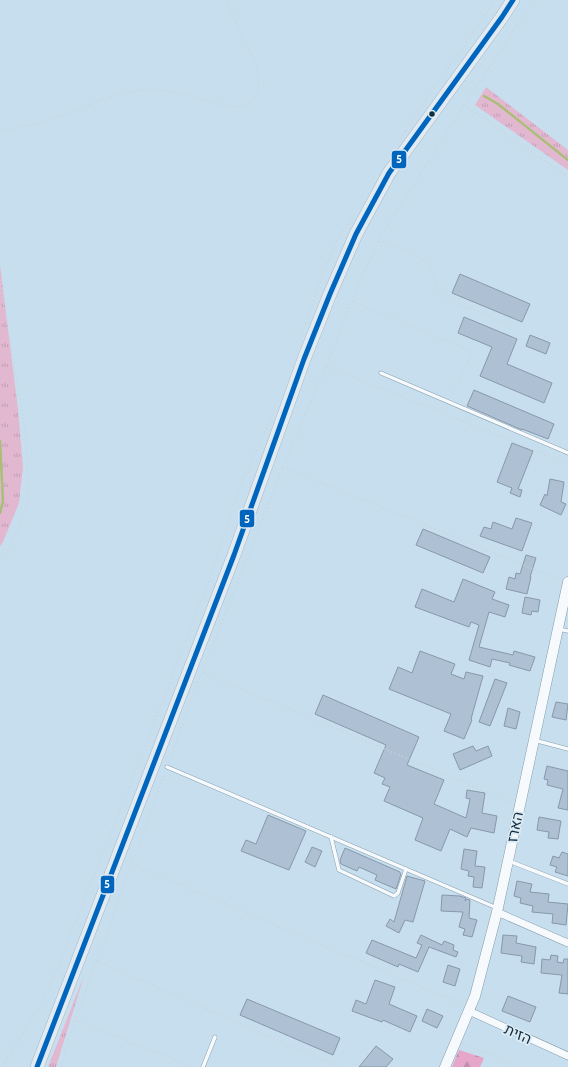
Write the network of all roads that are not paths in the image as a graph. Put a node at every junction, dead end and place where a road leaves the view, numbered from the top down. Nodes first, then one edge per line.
1 (513, 0) edge
2 (381, 373) dead end
3 (568, 453) edge
4 (568, 582) edge
5 (563, 630) edge
6 (534, 740) junction
7 (568, 749) edge
8 (167, 767) road end
9 (331, 837) junction
10 (508, 860) junction
11 (406, 869) junction
12 (568, 884) edge
13 (497, 910) junction
14 (568, 943) edge
15 (79, 958) junction
16 (469, 1010) junction
17 (215, 1037) dead end
18 (568, 1056) edge
19 (30, 1067) edge
20 (37, 1067) edge
21 (202, 1067) edge
22 (445, 1067) edge

1 - 15 highway
2 - 3 lane
4 - 5 street, הארז
5 - 6 street, הארז
6 - 7 lane
6 - 10 street, הארז
8 - 9 lane
9 - 11 lane
9 - 11 lane
10 - 12 lane
10 - 13 street, הארז
11 - 13 lane
13 - 14 street
13 - 16 street, הארז
15 - 19 highway
15 - 20 highway
16 - 18 street, הזית
16 - 22 street, הארז
17 - 21 lane

